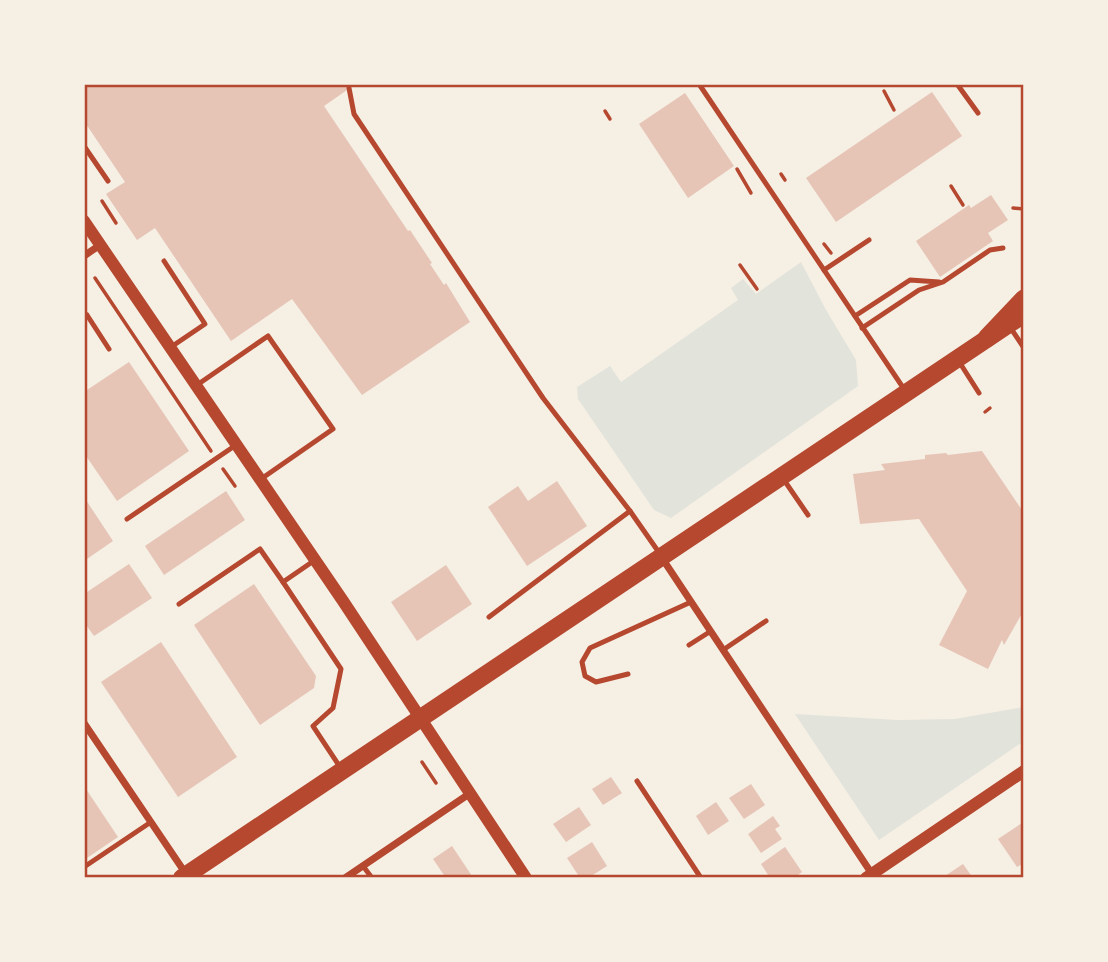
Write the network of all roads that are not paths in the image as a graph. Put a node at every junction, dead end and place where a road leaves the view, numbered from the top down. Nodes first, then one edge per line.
1 (699, 84) edge
2 (961, 85) edge
3 (349, 88) dead end
4 (978, 113) dead end
5 (84, 146) edge
6 (108, 181) dead end
7 (84, 221) edge
8 (869, 240) dead end
9 (100, 244) junction
10 (1003, 248) dead end
11 (84, 256) edge
12 (164, 261) dead end
13 (824, 270) junction
14 (943, 282) junction
15 (1024, 299) edge
16 (1024, 314) edge
17 (855, 316) junction
18 (84, 317) edge
19 (1009, 324) junction
20 (862, 328) junction
21 (987, 338) junction
22 (171, 347) junction
23 (1024, 348) edge
24 (109, 349) dead end
25 (957, 359) junction
26 (196, 385) junction
27 (906, 393) junction
28 (979, 393) dead end
29 (236, 445) junction
30 (782, 476) junction
31 (261, 479) junction
32 (631, 511) junction
33 (808, 514) dead end
34 (127, 519) dead end
35 (662, 557) junction
36 (315, 560) junction
37 (283, 582) junction
38 (691, 602) junction
39 (178, 604) dead end
40 (489, 617) dead end
41 (766, 621) dead end
42 (711, 631) junction
43 (689, 645) dead end
44 (723, 649) junction
45 (628, 674) dead end
46 (419, 719) junction
47 (84, 723) edge
48 (342, 771) junction
49 (1024, 771) edge
50 (637, 781) dead end
51 (469, 794) junction
52 (150, 822) junction
53 (363, 866) junction
54 (84, 867) edge
55 (184, 876) edge
56 (871, 877) edge
57 (345, 878) edge
58 (372, 878) edge
59 (526, 878) edge
60 (701, 878) edge

1 - 13 lane
2 - 4 lane
3 - 32 lane
5 - 6 lane
7 - 9 street
8 - 13 lane
9 - 11 street
9 - 22 street
10 - 14 lane
12 - 22 lane
13 - 17 lane
14 - 17 lane
14 - 20 lane
15 - 21 highway
16 - 19 main road
17 - 20 lane
18 - 24 lane
19 - 21 main road
19 - 23 lane
20 - 27 lane
21 - 25 main road
22 - 26 street
25 - 27 main road
25 - 28 lane
26 - 29 street
26 - 31 lane
27 - 30 main road
29 - 31 street
29 - 34 lane
30 - 33 lane
30 - 35 main road
31 - 36 street
32 - 35 lane
32 - 40 lane
35 - 38 street
35 - 46 main road
36 - 37 lane
36 - 46 street
37 - 39 lane
37 - 48 lane
38 - 42 street
38 - 45 lane
41 - 44 lane
42 - 43 lane
42 - 44 street
44 - 56 street
46 - 48 main road
46 - 51 street
47 - 52 street
48 - 55 main road
49 - 56 street
50 - 60 lane
51 - 53 street
51 - 59 street
52 - 54 lane
52 - 55 street
53 - 57 street
53 - 58 lane

